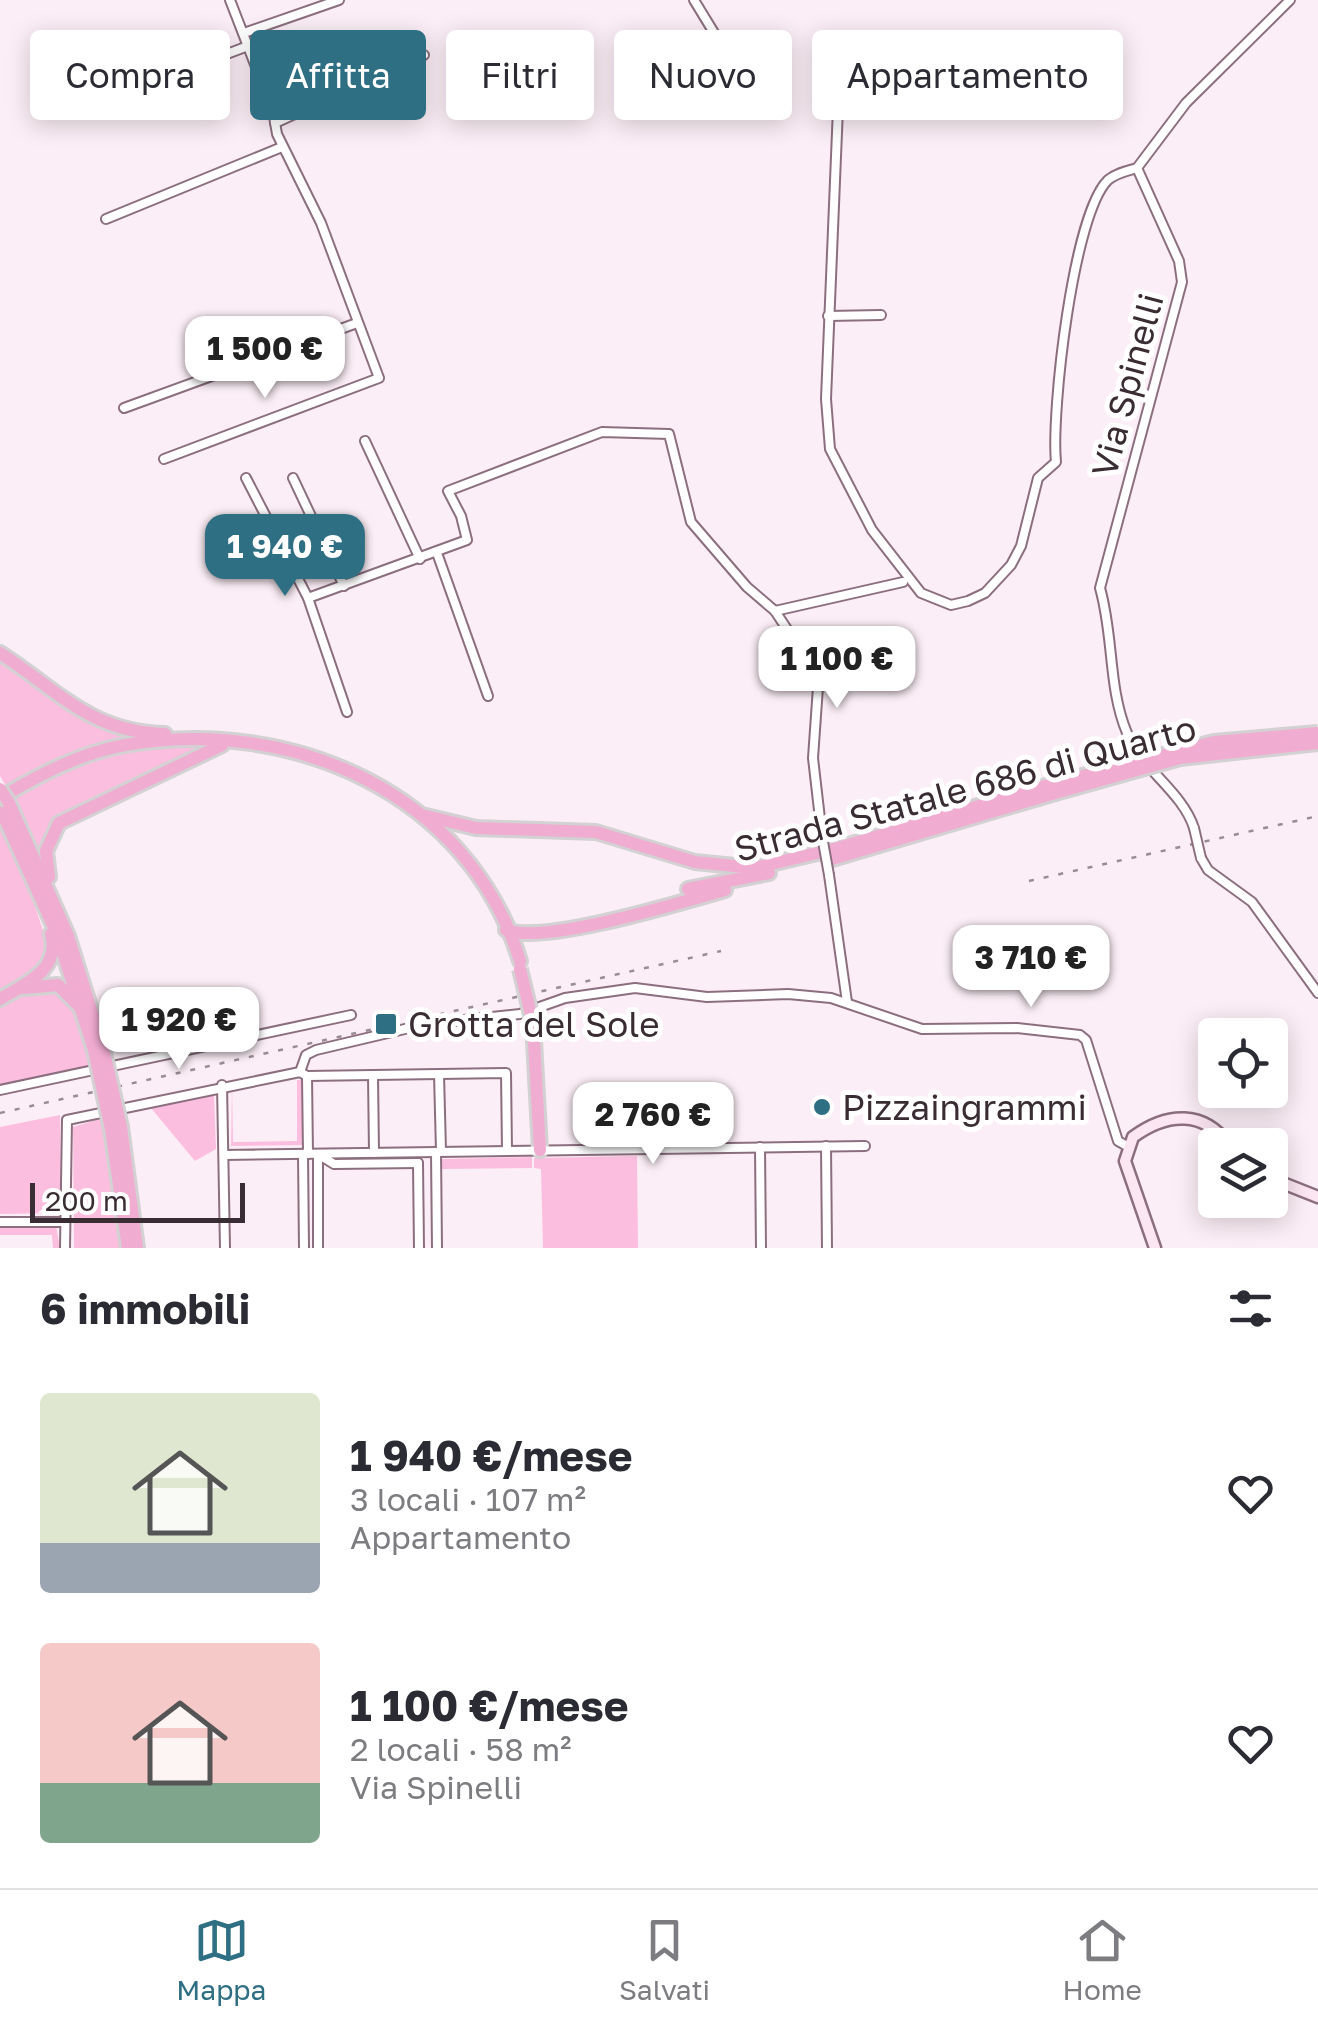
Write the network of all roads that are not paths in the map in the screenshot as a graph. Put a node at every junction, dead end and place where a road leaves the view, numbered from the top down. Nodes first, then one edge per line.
1 (230, 0) edge
2 (338, 0) edge
3 (694, 0) edge
4 (1290, 0) edge
5 (712, 30) edge
6 (244, 34) junction
7 (248, 46) junction
8 (230, 53) edge
9 (282, 120) edge
10 (837, 120) edge
11 (275, 123) junction
12 (282, 147) junction
13 (1136, 168) junction
14 (106, 219) dead end
15 (882, 315) dead end
16 (828, 316) junction
17 (356, 323) junction
18 (124, 408) dead end
19 (365, 441) dead end
20 (164, 458) dead end
21 (246, 478) dead end
22 (293, 478) dead end
23 (437, 553) junction
24 (420, 559) junction
25 (905, 581) junction
26 (344, 586) junction
27 (308, 598) junction
28 (775, 611) junction
29 (0, 653) edge
30 (488, 696) dead end
31 (347, 712) dead end
32 (1318, 734) edge
33 (187, 739) junction
34 (234, 740) junction
35 (1318, 743) edge
36 (0, 789) edge
37 (1054, 789) junction
38 (3, 803) edge
39 (405, 804) junction
40 (426, 816) junction
41 (476, 828) junction
42 (458, 854) junction
43 (755, 872) junction
44 (49, 886) junction
45 (688, 889) dead end
46 (51, 918) junction
47 (506, 929) junction
48 (531, 932) junction
49 (520, 965) junction
50 (21, 988) junction
51 (1318, 993) edge
52 (0, 1000) edge
53 (847, 1002) junction
54 (82, 1010) junction
55 (351, 1015) dead end
56 (99, 1049) junction
57 (303, 1074) junction
58 (439, 1074) junction
59 (372, 1075) junction
60 (222, 1084) junction
61 (0, 1090) edge
62 (116, 1128) junction
63 (1216, 1128) edge
64 (826, 1146) junction
65 (864, 1146) dead end
66 (1128, 1146) junction
67 (760, 1147) junction
68 (507, 1150) junction
69 (540, 1150) junction
70 (438, 1151) junction
71 (418, 1152) junction
72 (374, 1153) junction
73 (310, 1154) junction
74 (224, 1155) junction
75 (418, 1163) junction
76 (1288, 1186) edge
77 (1318, 1198) edge
78 (0, 1222) edge
79 (64, 1222) junction
80 (418, 1228) junction
81 (437, 1228) junction
82 (304, 1230) junction
83 (318, 1230) junction
84 (65, 1248) edge
85 (128, 1248) edge
86 (137, 1248) edge
87 (225, 1248) edge
88 (304, 1248) edge
89 (318, 1248) edge
90 (419, 1248) edge
91 (437, 1248) edge
92 (761, 1248) edge
93 (828, 1248) edge
94 (1155, 1248) edge

1 - 6 street
2 - 6 street
3 - 5 street
4 - 13 street
6 - 7 street
7 - 8 street
7 - 11 street
9 - 11 street
10 - 16 street
11 - 12 street
12 - 14 street
12 - 17 street
13 - 25 street, Via Spinelli
13 - 51 street, Via Spinelli, bridge
15 - 16 street
16 - 25 street
17 - 18 street
17 - 20 street
19 - 24 street
21 - 27 street
22 - 26 street
23 - 24 street
23 - 28 street
23 - 30 street
24 - 26 street
25 - 28 street
26 - 27 street
27 - 31 street
28 - 53 street, bridge
29 - 33 highway
32 - 37 highway, Strada Statale 686 di Quarto, bridge
33 - 34 highway
33 - 38 highway
34 - 39 highway
34 - 44 highway
35 - 37 highway, Strada Statale 686 di Quarto, bridge
36 - 38 highway, bridge
37 - 43 highway, Strada Statale 686 di Quarto
38 - 44 highway
38 - 46 highway
39 - 40 highway
39 - 42 highway
40 - 41 highway
40 - 42 highway
41 - 42 highway
41 - 43 highway
42 - 47 highway
43 - 45 highway, Strada Statale 686 di Quarto
43 - 48 highway
44 - 56 highway
46 - 50 highway
46 - 54 highway
47 - 48 highway
47 - 49 highway
48 - 49 highway
49 - 69 highway, bridge
50 - 52 highway
50 - 54 highway
53 - 57 street
53 - 66 street
54 - 56 highway
55 - 61 street
56 - 62 highway, bridge
57 - 59 street
57 - 60 street
57 - 73 street
58 - 59 street
58 - 68 street
58 - 70 street
59 - 72 street
60 - 74 street
60 - 79 street
62 - 85 highway
62 - 86 highway
63 - 66 street
64 - 65 street
64 - 67 street
64 - 93 street
66 - 94 street
67 - 69 street
67 - 92 street
68 - 69 street
68 - 70 street
70 - 71 street
70 - 81 street
71 - 72 street
71 - 75 street
72 - 73 street
73 - 74 street
73 - 75 street
73 - 82 street
73 - 83 street
74 - 87 street
75 - 80 street
76 - 77 street
78 - 79 street
79 - 84 street
80 - 81 street
80 - 90 street
81 - 91 street
82 - 83 street
82 - 88 street
83 - 89 street

